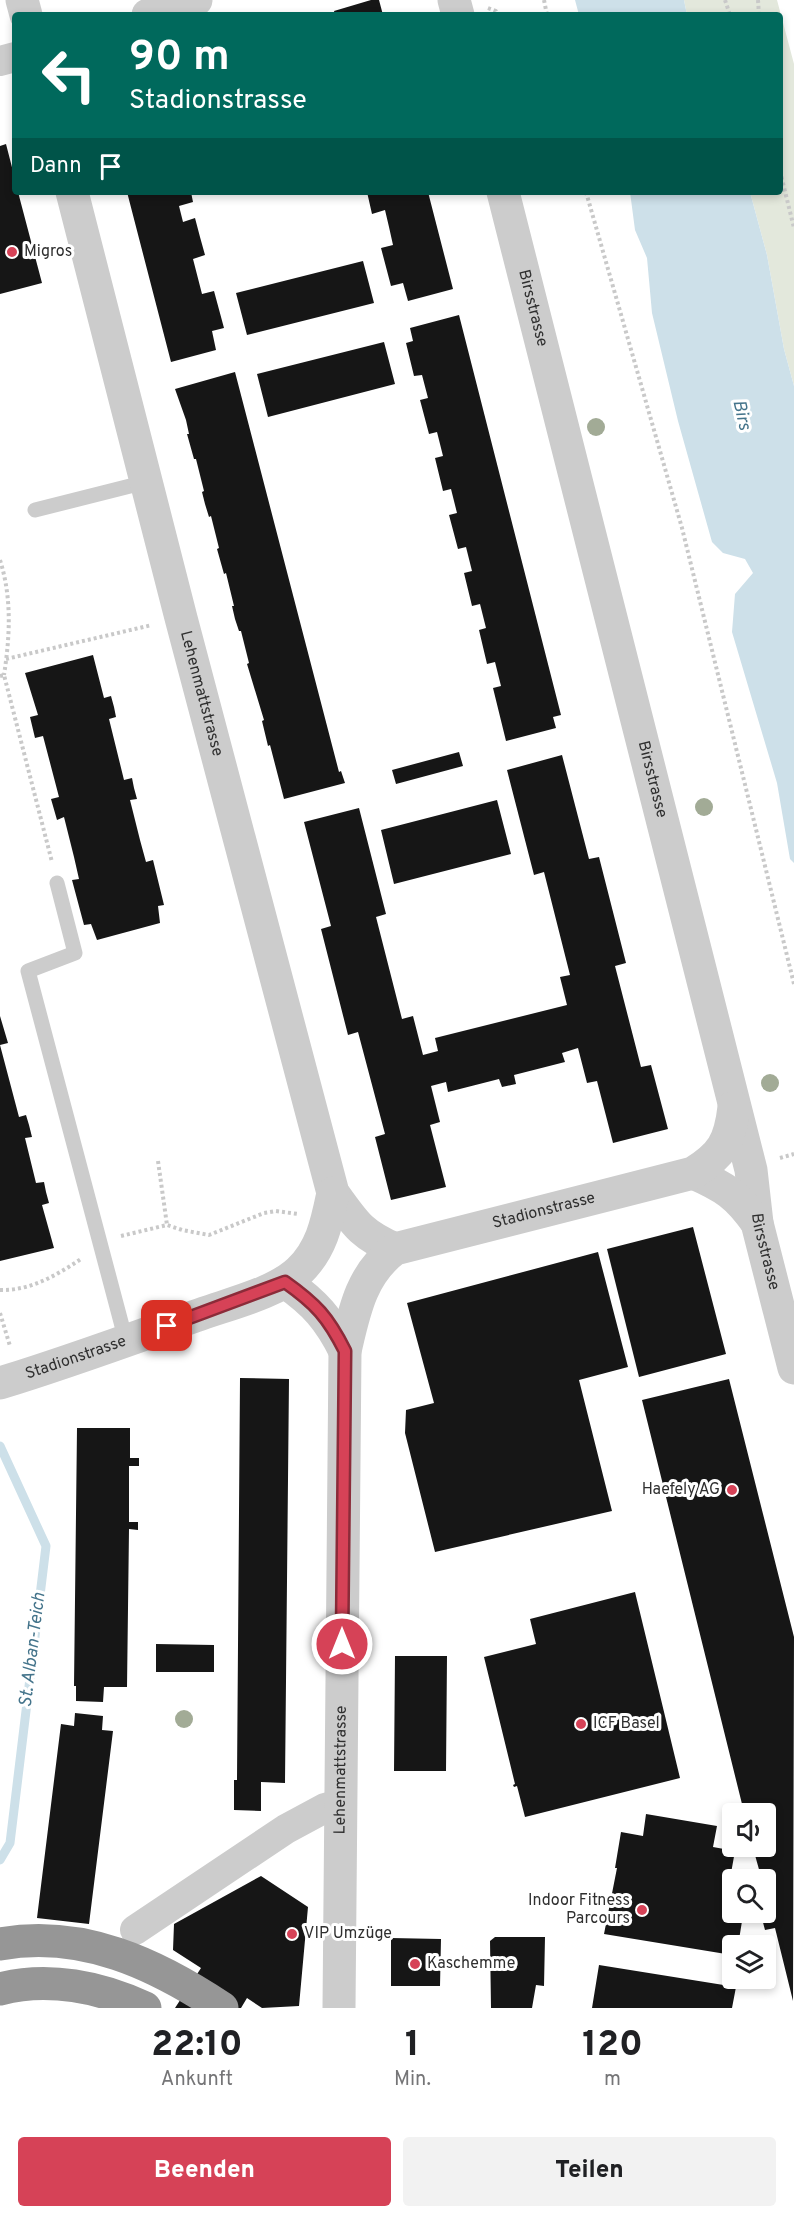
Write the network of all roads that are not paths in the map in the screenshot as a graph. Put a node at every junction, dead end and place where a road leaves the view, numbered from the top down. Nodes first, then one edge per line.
1 (196, 0) edge
2 (158, 12) edge
3 (73, 195) edge
4 (504, 195) edge
5 (146, 482) junction
6 (35, 510) dead end
7 (57, 883) road end
8 (734, 1105) junction
9 (693, 1173) junction
10 (333, 1193) junction
11 (757, 1223) junction
12 (395, 1249) junction
13 (285, 1282) junction
14 (126, 1341) junction
15 (345, 1351) junction
16 (794, 1368) edge
17 (0, 1383) edge
18 (340, 1804) junction
19 (135, 1930) dead end
20 (0, 1944) edge
21 (0, 1989) edge
22 (145, 2008) edge
23 (222, 2008) edge
24 (339, 2008) edge

1 - 2 street
3 - 5 street, Lehenmattstrasse
4 - 8 street, Birsstrasse
5 - 6 lane
5 - 10 street, Lehenmattstrasse
7 - 14 lane
8 - 9 street, Stadionstrasse
8 - 11 street, Birsstrasse
9 - 11 street
9 - 12 street, Stadionstrasse
10 - 12 street, Lehenmattstrasse
10 - 13 street, Lehenmattstrasse
11 - 16 street, Birsstrasse
12 - 15 street, Lehenmattstrasse
13 - 14 street, Stadionstrasse
13 - 15 street, Lehenmattstrasse
14 - 17 street, Stadionstrasse
15 - 18 street, Lehenmattstrasse
18 - 19 street
18 - 24 street, Lehenmattstrasse
20 - 23 highway
21 - 22 highway

